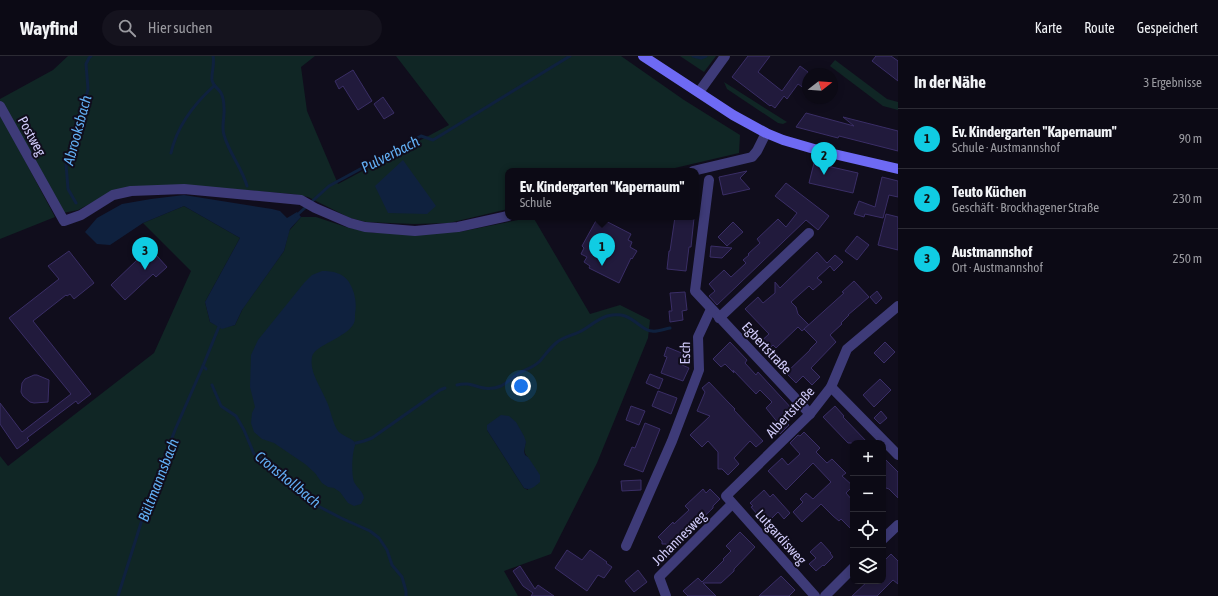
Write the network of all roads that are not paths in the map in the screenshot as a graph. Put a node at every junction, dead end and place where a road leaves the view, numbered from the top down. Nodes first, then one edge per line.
1 (643, 56) edge
2 (725, 56) edge
3 (699, 92) junction
4 (0, 106) edge
5 (766, 133) junction
6 (898, 169) edge
7 (699, 170) edge
8 (709, 180) dead end
9 (505, 217) edge
10 (809, 233) dead end
11 (898, 306) edge
12 (711, 309) junction
13 (719, 318) junction
14 (831, 387) junction
15 (810, 414) junction
16 (898, 455) edge
17 (729, 500) junction
18 (898, 524) edge
19 (886, 536) edge
20 (626, 546) dead end
21 (850, 571) edge
22 (811, 595) edge
23 (666, 596) edge
24 (825, 596) edge

1 - 3 main road
2 - 3 street
3 - 5 main road
4 - 9 street, Postweg
5 - 6 main road
5 - 7 street
8 - 12 street
10 - 13 street
11 - 14 street, Albertstraße
12 - 13 street, Egbertstraße
12 - 20 street, Esch
13 - 15 street, Egbertstraße
14 - 15 street, Albertstraße
14 - 16 street
15 - 17 street, Albertstraße
17 - 22 street, Lutgardisweg
17 - 23 street, Johannesweg
18 - 19 street
21 - 24 street

